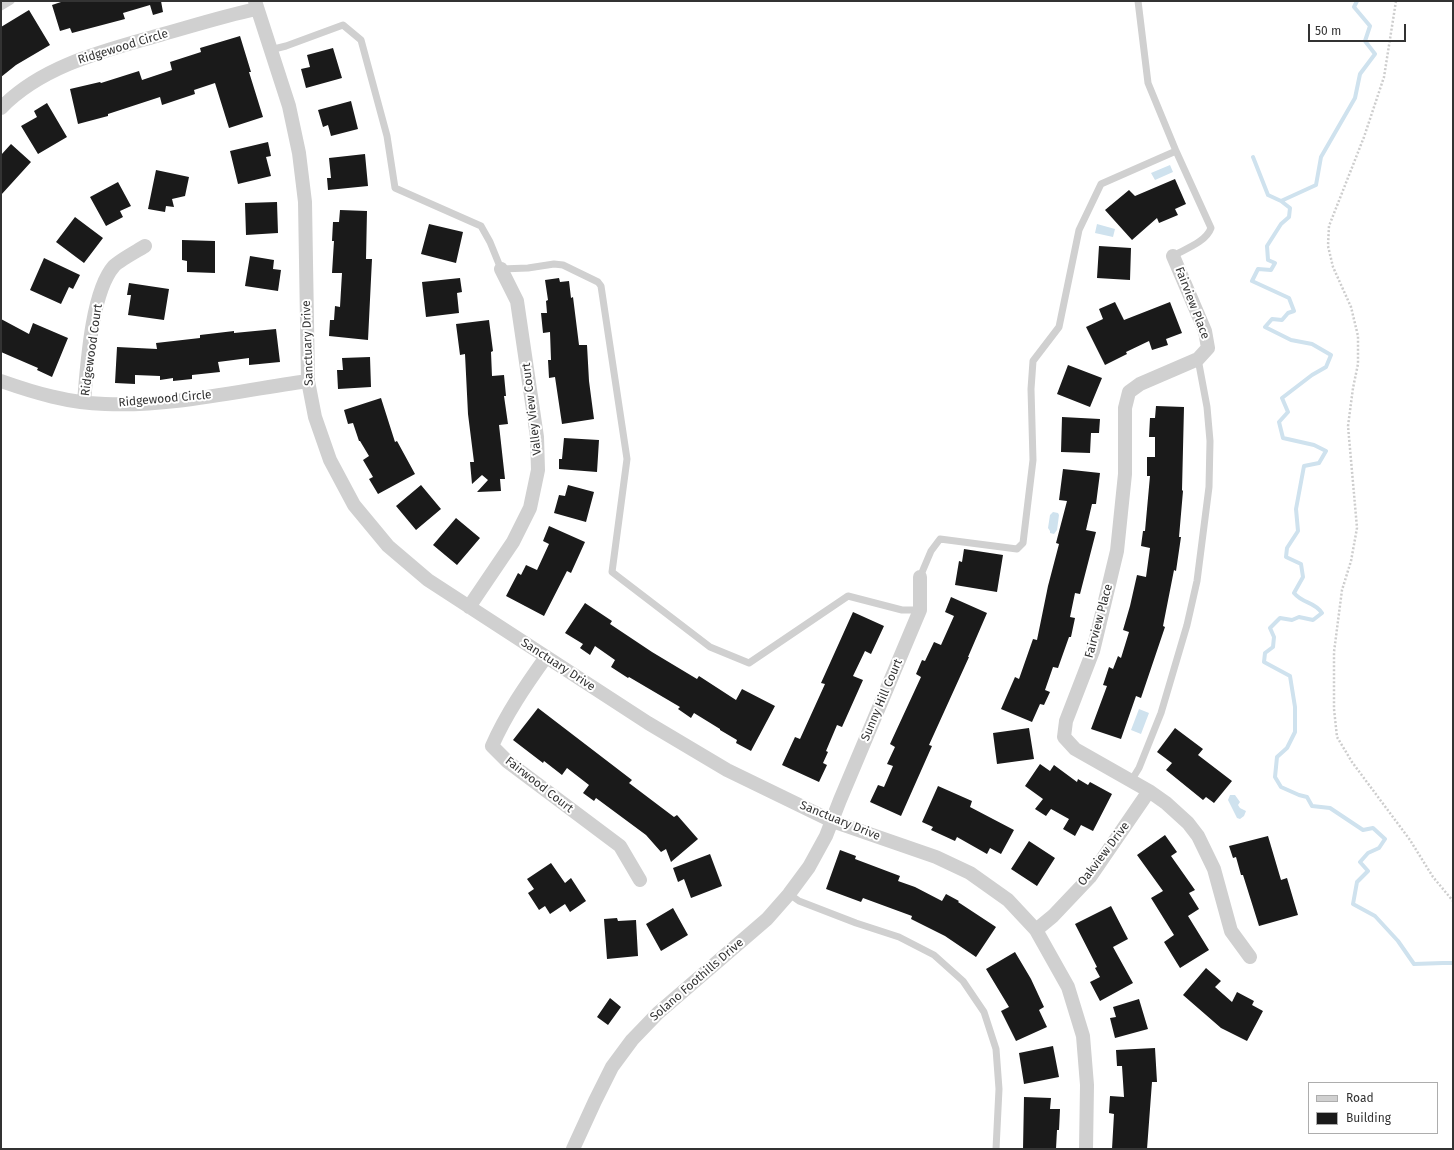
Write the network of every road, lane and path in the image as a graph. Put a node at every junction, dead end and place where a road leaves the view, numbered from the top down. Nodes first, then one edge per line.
1 (11, 1) edge
2 (1138, 1) edge
3 (1396, 1) edge
4 (256, 5) edge
5 (1, 7) edge
6 (270, 50) junction
7 (1, 108) edge
8 (1176, 151) junction
9 (145, 246) dead end
10 (1173, 256) joint
11 (501, 270) junction
12 (1198, 359) junction
13 (1, 381) edge
14 (308, 381) junction
15 (84, 402) junction
16 (920, 577) joint
17 (469, 607) junction
18 (920, 610) junction
19 (546, 657) junction
20 (1131, 781) junction
21 (1149, 791) junction
22 (832, 821) junction
23 (640, 880) dead end
24 (789, 894) junction
25 (1453, 901) edge
26 (1036, 930) junction
27 (1250, 957) dead end
28 (573, 1149) edge
29 (996, 1149) edge
30 (1086, 1149) edge

1 - 5 lane
2 - 8 lane
3 - 25 path
4 - 6 street, Sanctuary Drive
4 - 7 street, Ridgewood Circle
6 - 11 lane
6 - 14 street, Sanctuary Drive
8 - 10 lane
8 - 16 lane
9 - 15 street, Ridgewood Court
10 - 12 street, Fairview Place
11 - 17 street, Valley View Court
11 - 18 lane
12 - 20 lane
12 - 20 street, Fairview Place
13 - 15 street, Ridgewood Circle
14 - 15 street, Ridgewood Circle
14 - 17 street, Sanctuary Drive
16 - 18 street, Sunny Hill Court
17 - 19 street, Sanctuary Drive
18 - 22 street, Sunny Hill Court
19 - 22 street, Sanctuary Drive
19 - 23 street, Fairwood Court
20 - 21 street, Fairview Place
21 - 26 street, Oakview Drive
21 - 27 street, Fairview Place
22 - 24 street, Solano Foothills Drive
22 - 26 street, Sanctuary Drive
24 - 28 street, Solano Foothills Drive
24 - 29 lane
26 - 30 street, Sanctuary Drive

